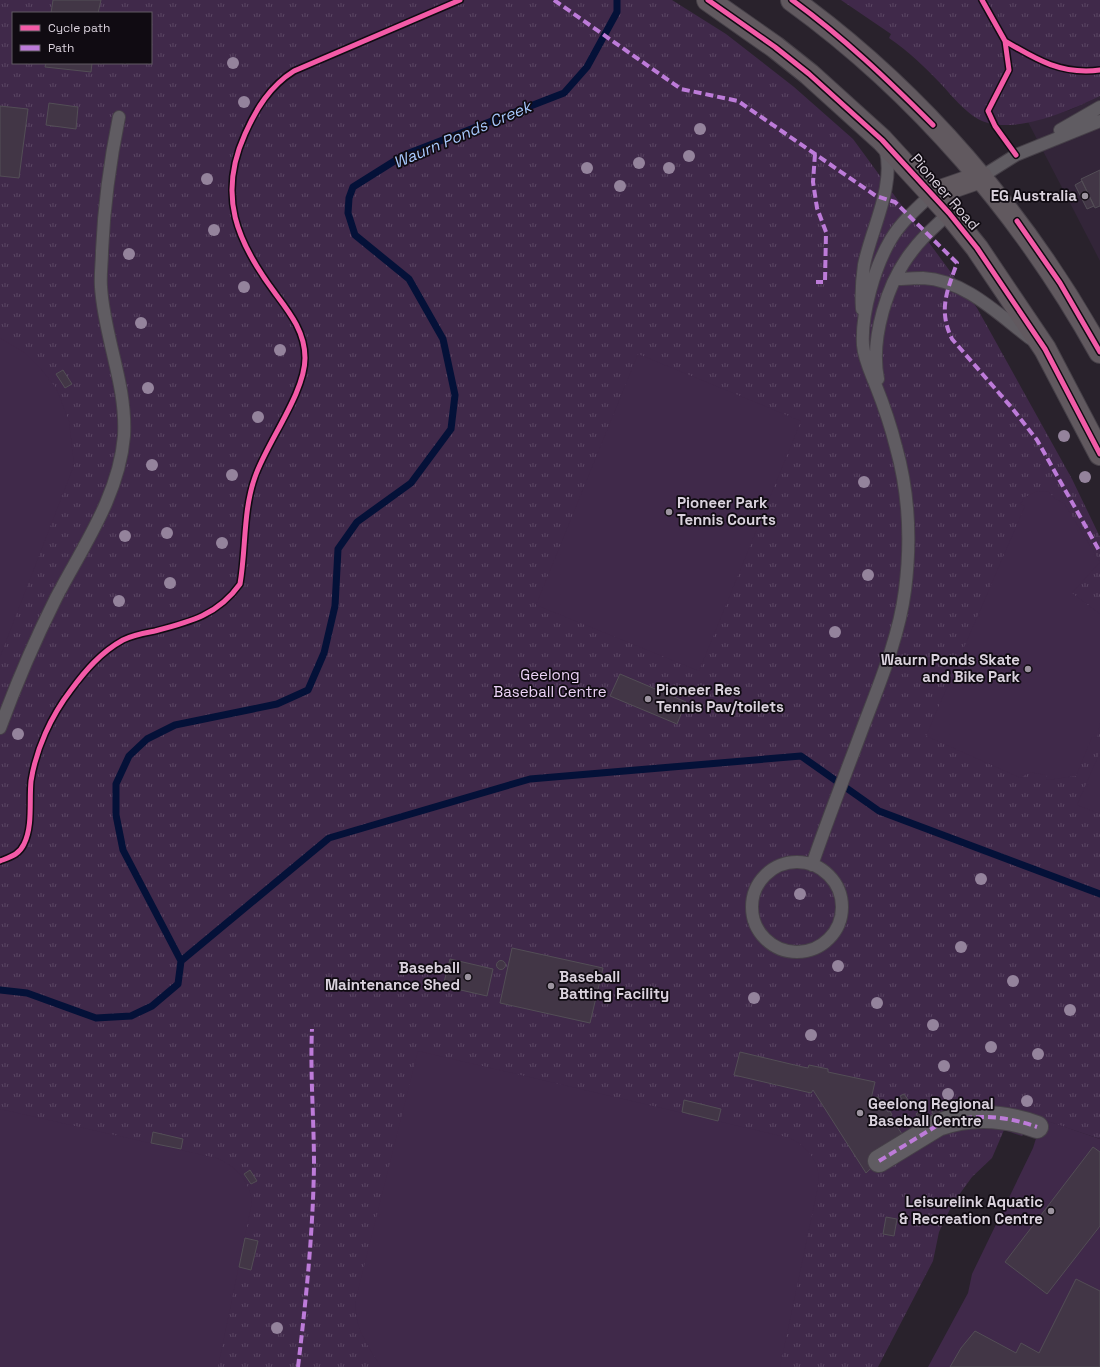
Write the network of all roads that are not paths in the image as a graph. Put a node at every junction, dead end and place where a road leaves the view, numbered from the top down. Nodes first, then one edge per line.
1 (708, 0) edge
2 (792, 0) edge
3 (1100, 107) edge
4 (1100, 114) edge
5 (1086, 115) junction
6 (119, 118) dead end
7 (1100, 121) edge
8 (882, 140) junction
9 (1026, 150) junction
10 (981, 177) junction
11 (932, 194) junction
12 (949, 213) junction
13 (895, 279) junction
14 (863, 346) junction
15 (1045, 349) junction
16 (1100, 352) edge
17 (881, 398) junction
18 (1100, 454) edge
19 (0, 728) edge
20 (812, 865) junction
21 (1037, 1127) dead end
22 (879, 1161) dead end

1 - 8 main road, Pioneer Road
2 - 10 main road
3 - 5 lane
4 - 5 lane
5 - 9 lane
6 - 19 lane
7 - 9 lane
8 - 11 main road, Pioneer Road
8 - 14 lane
9 - 10 lane
10 - 11 main road
10 - 12 main road
10 - 16 main road
11 - 12 main road, Pioneer Road
11 - 14 lane
12 - 13 lane
12 - 15 main road, Pioneer Road
13 - 15 lane
13 - 17 lane
14 - 17 lane
15 - 18 main road, Pioneer Road
17 - 20 lane
20 - 20 lane
21 - 22 street

